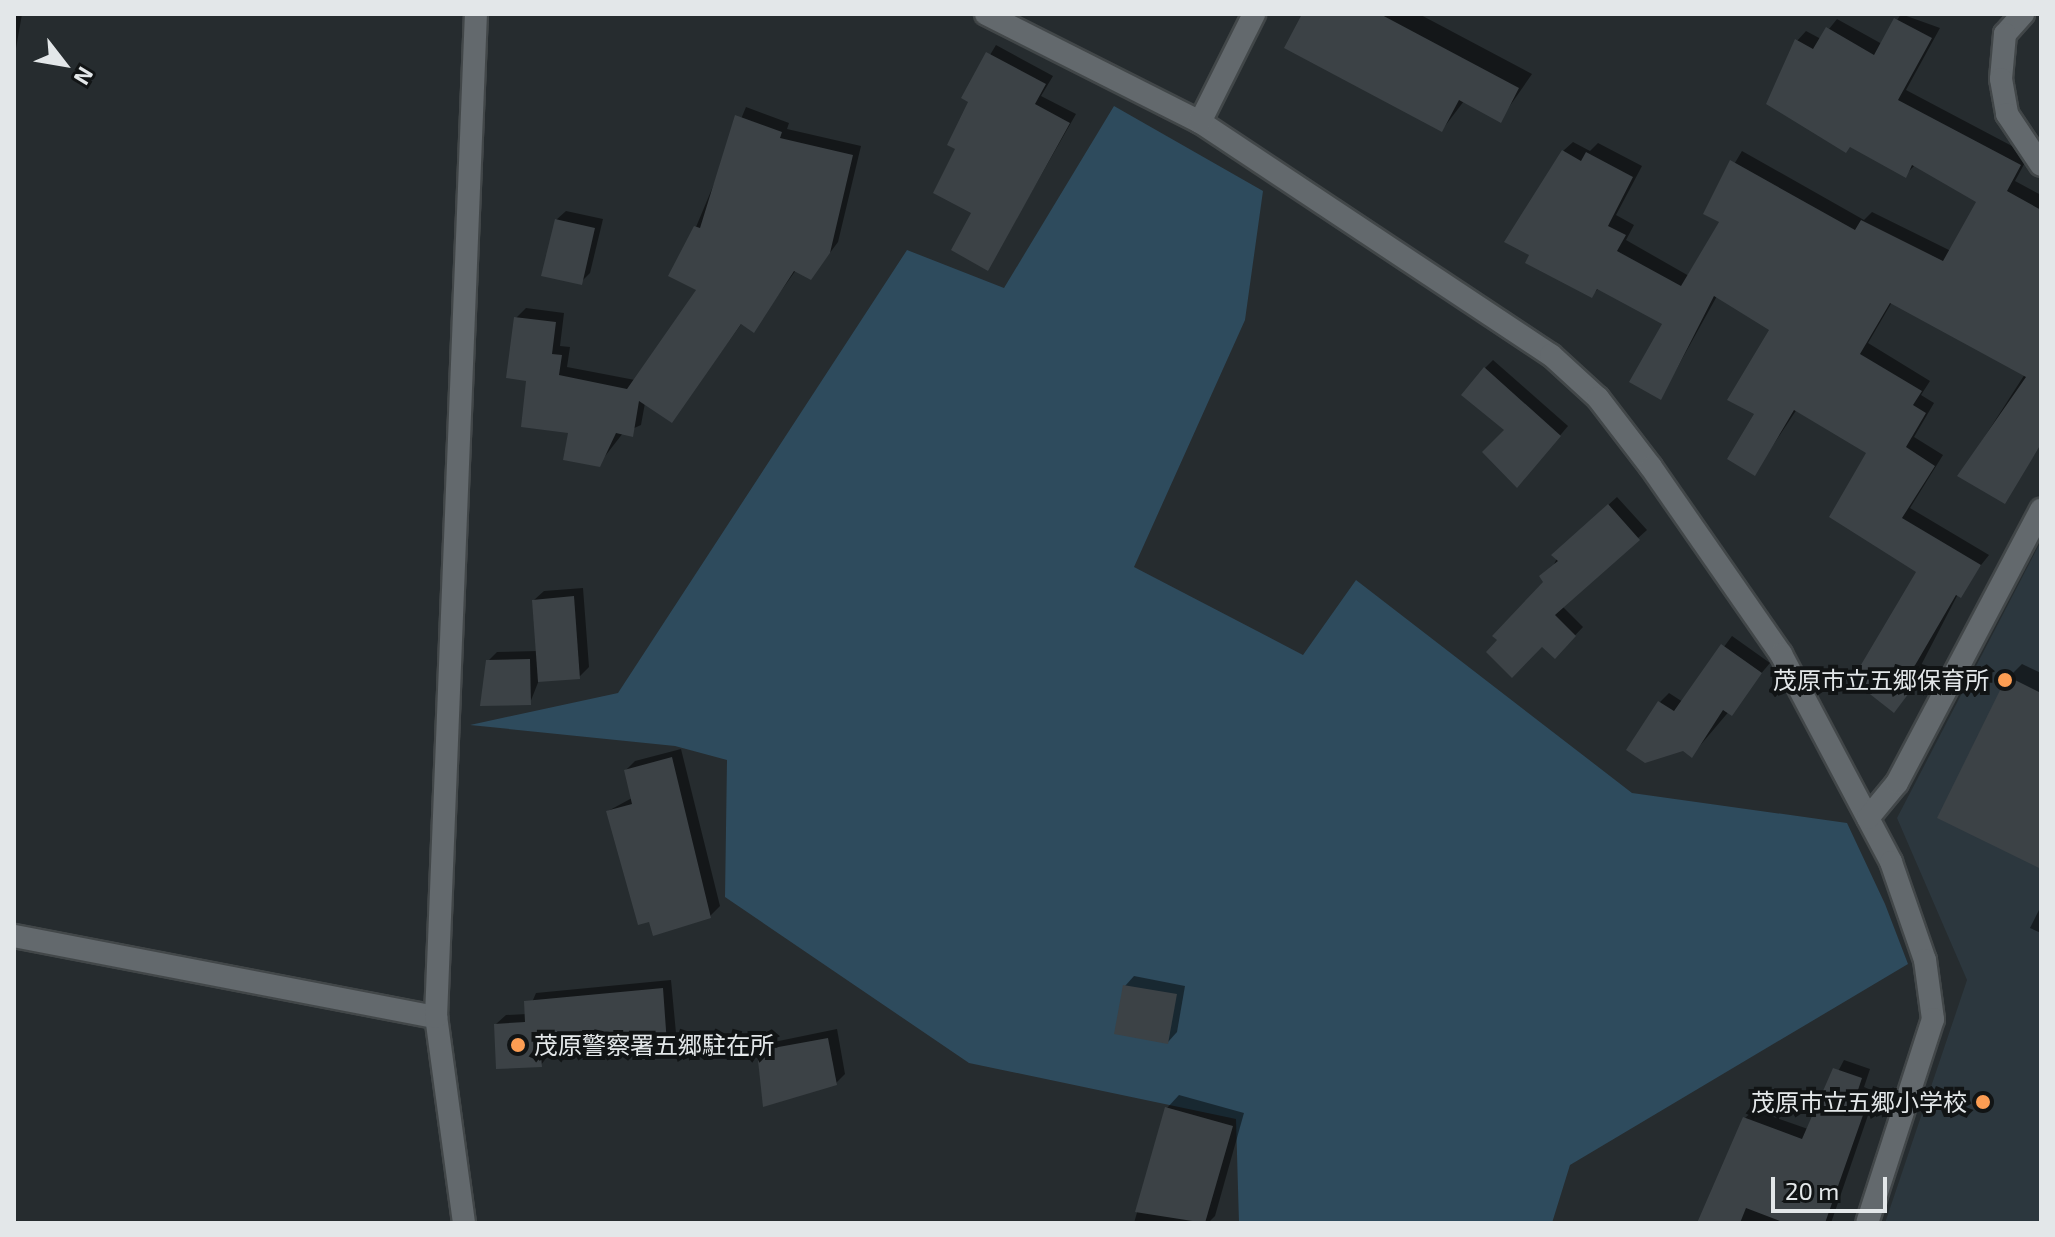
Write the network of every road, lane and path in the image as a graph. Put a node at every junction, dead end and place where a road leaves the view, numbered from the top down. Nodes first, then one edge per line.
1 (476, 14) edge
2 (986, 14) edge
3 (1254, 14) edge
4 (2023, 14) edge
5 (1200, 122) junction
6 (2041, 165) edge
7 (2041, 510) edge
8 (1868, 818) junction
9 (14, 936) edge
10 (436, 1017) junction
11 (464, 1223) edge
12 (1867, 1223) edge

1 - 10 street
2 - 5 street
3 - 5 street
4 - 6 street
5 - 8 street
7 - 8 street
8 - 12 street
9 - 10 street
10 - 11 street

